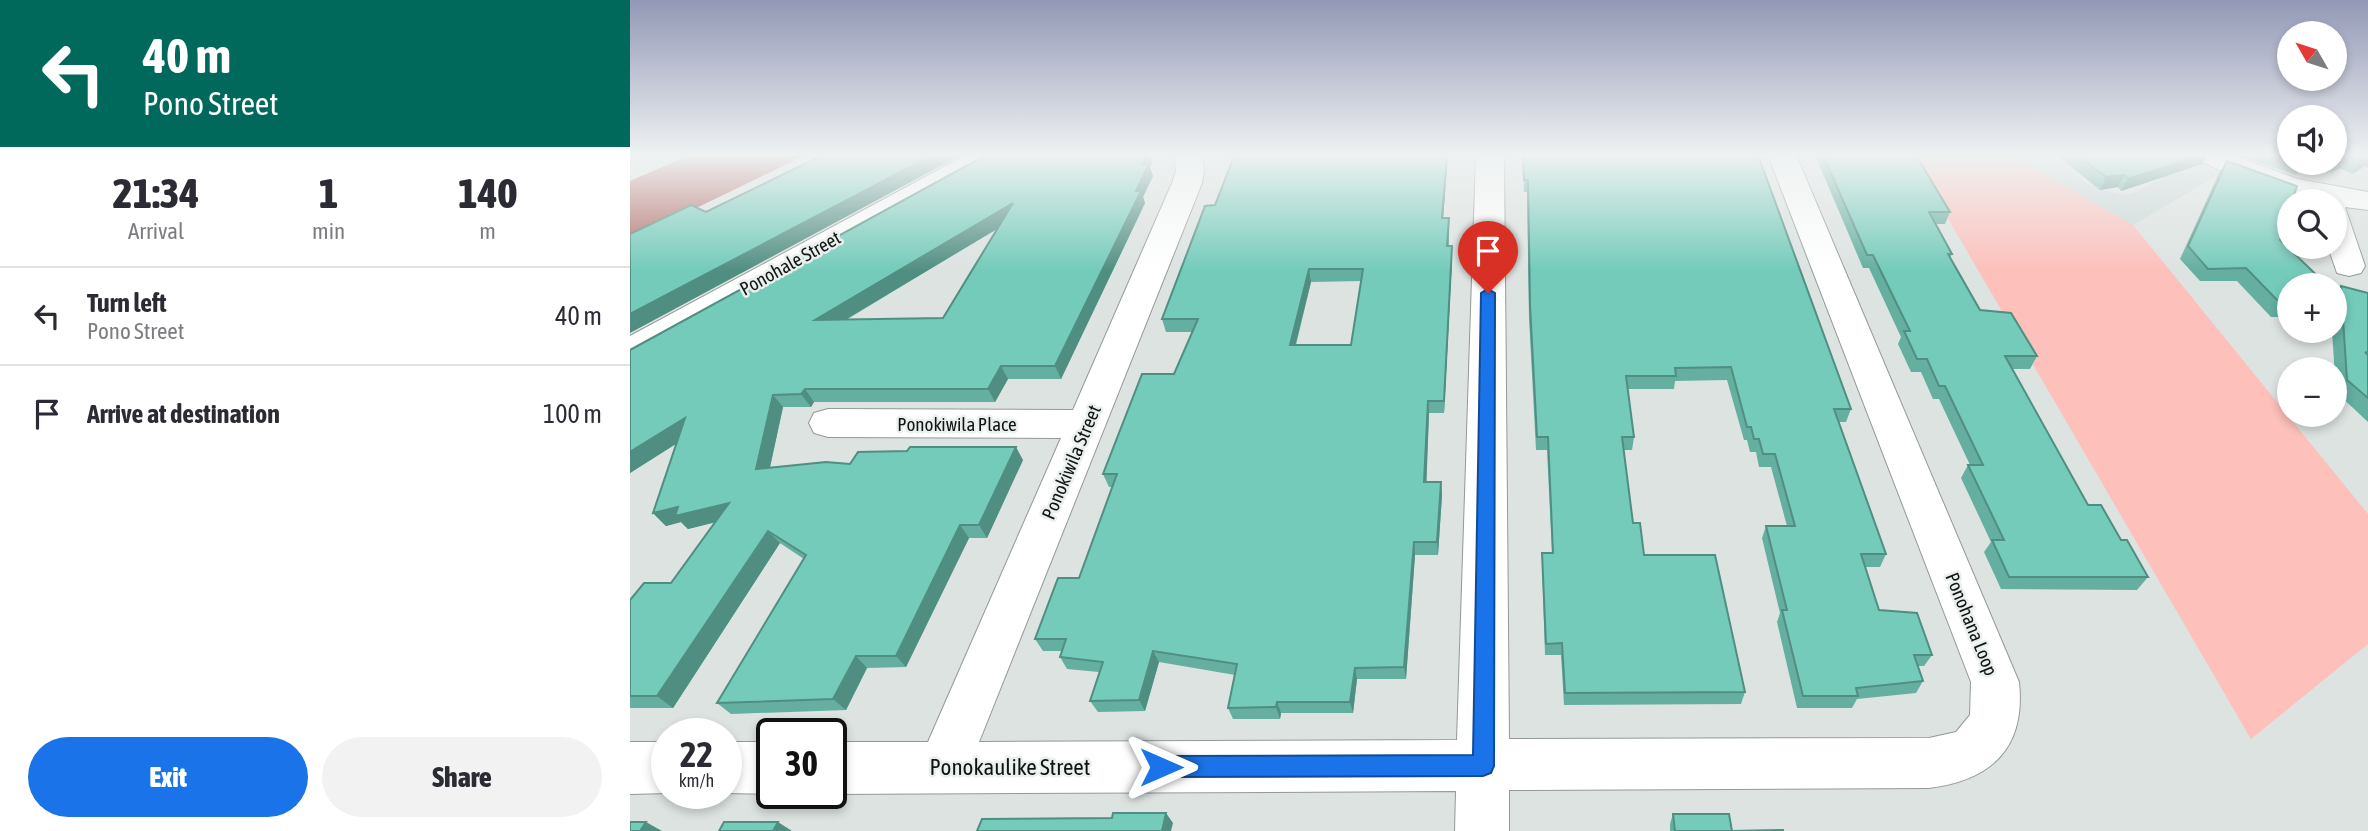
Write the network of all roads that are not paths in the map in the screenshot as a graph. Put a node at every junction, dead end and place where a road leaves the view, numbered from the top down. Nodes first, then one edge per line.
1 (916, 194) edge
2 (1183, 194) edge
3 (1490, 194) edge
4 (1798, 194) edge
5 (2368, 201) edge
6 (2347, 202) edge
7 (2347, 259) edge
8 (2349, 267) dead end
9 (630, 351) edge
10 (828, 424) dead end
11 (1087, 424) junction
12 (1483, 766) junction
13 (943, 767) junction
14 (630, 768) edge
15 (651, 768) edge
16 (847, 768) edge
17 (1482, 831) edge

1 - 9 street, Ponohale Street
2 - 11 street, Ponokiwila Street
3 - 12 street
4 - 12 street, Ponohana Loop
5 - 6 street
7 - 8 street
10 - 11 street, Ponokiwila Place
11 - 13 street, Ponokiwila Street
12 - 13 street, Ponokaulike Street
12 - 17 street
13 - 16 street, Ponokaulike Street
14 - 15 street

